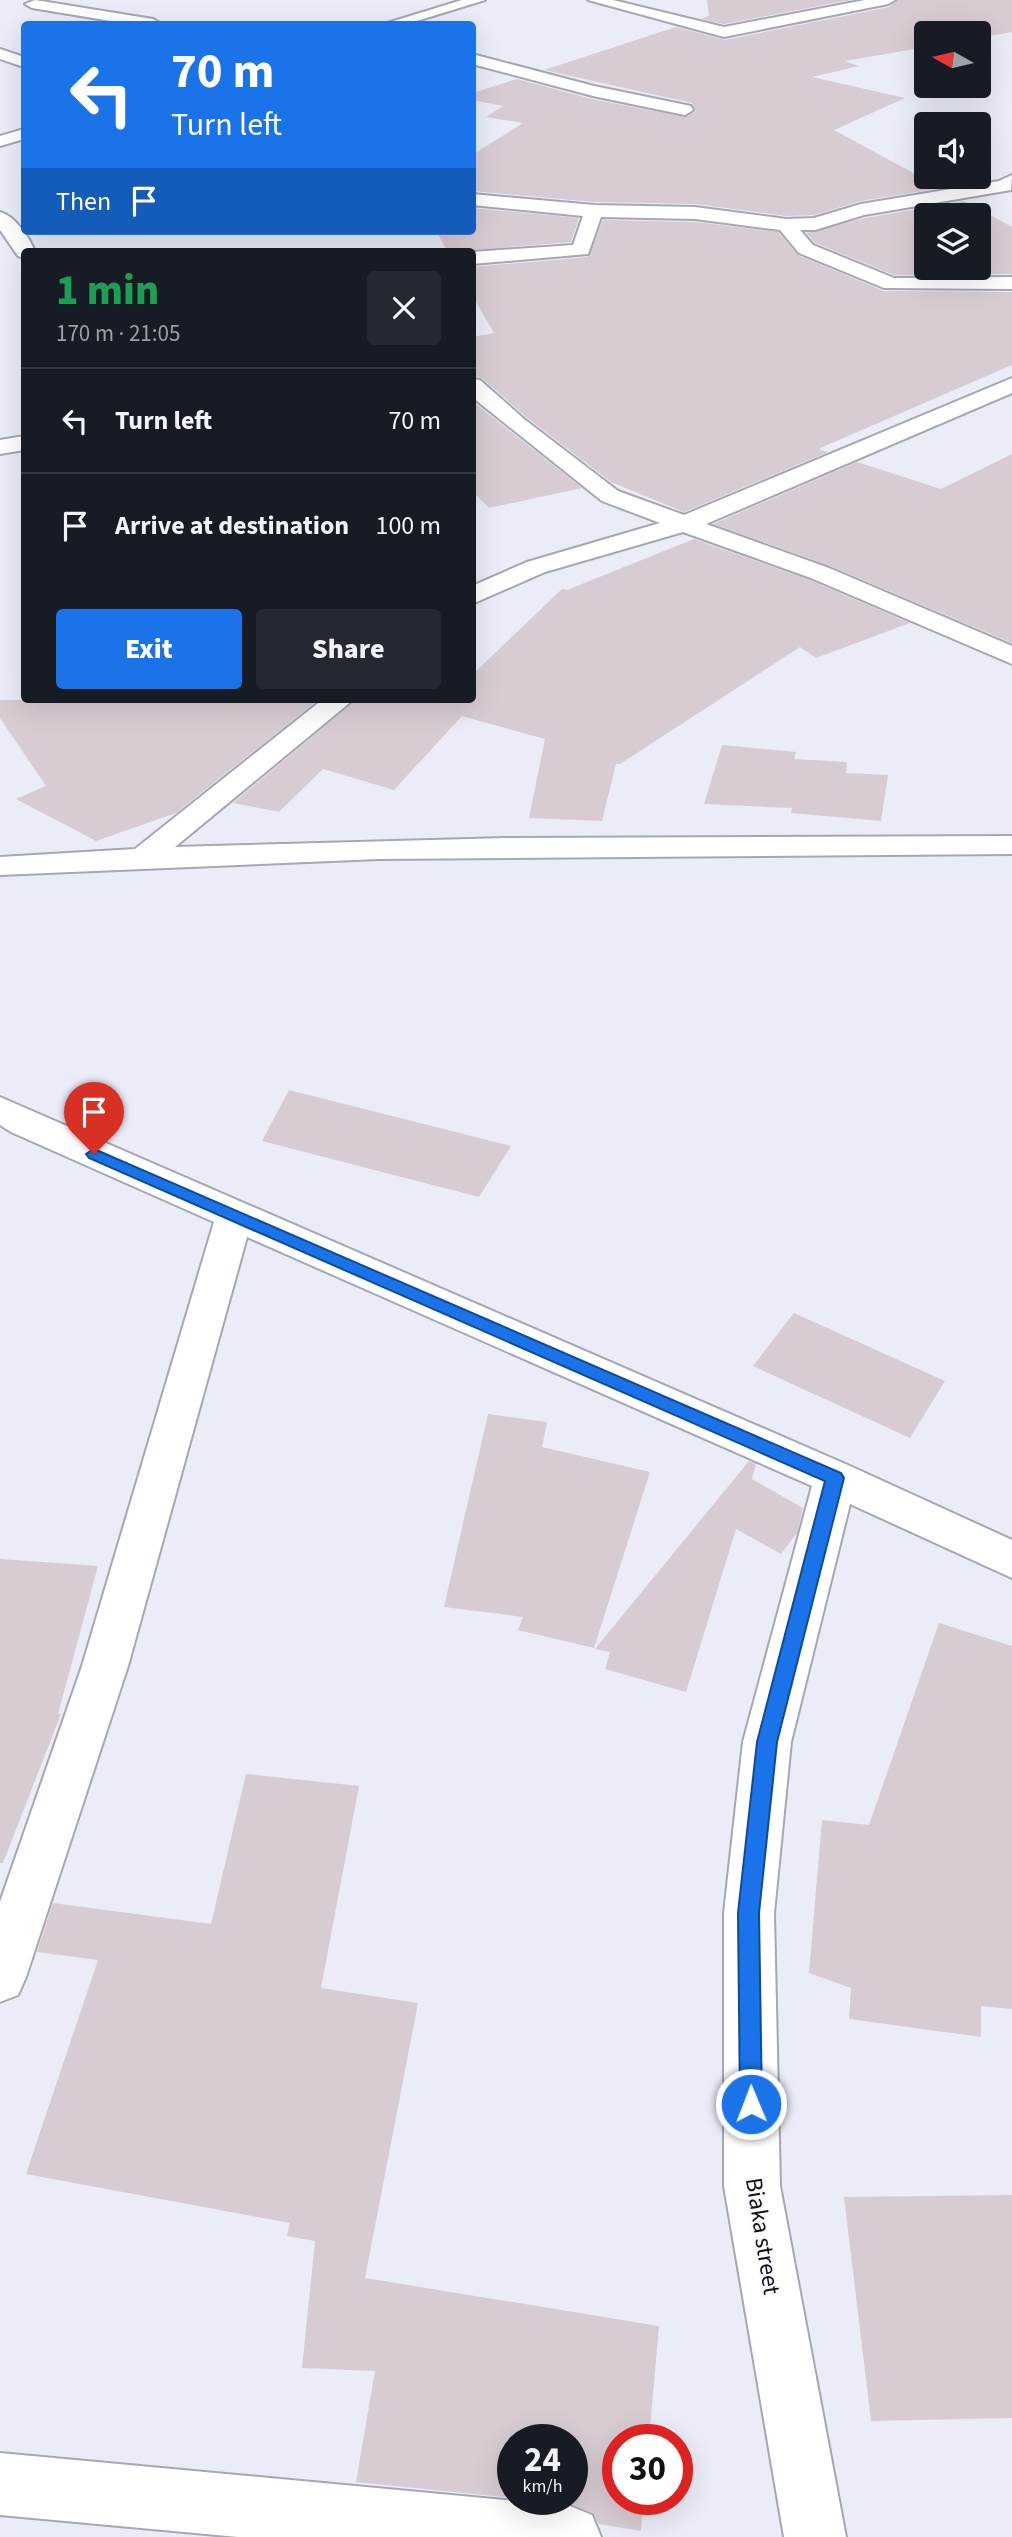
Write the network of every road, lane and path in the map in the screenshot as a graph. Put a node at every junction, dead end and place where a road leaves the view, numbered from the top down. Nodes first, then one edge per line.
1 (15, 0) edge
2 (426, 0) edge
3 (478, 0) edge
4 (594, 0) edge
5 (888, 0) edge
6 (38, 2) edge
7 (450, 7) junction
8 (137, 21) edge
9 (402, 21) edge
10 (0, 54) edge
11 (21, 61) edge
12 (476, 61) edge
13 (685, 110) dead end
14 (21, 135) edge
15 (0, 141) edge
16 (1012, 180) edge
17 (476, 199) edge
18 (594, 211) junction
19 (0, 218) edge
20 (786, 225) junction
21 (24, 248) edge
22 (476, 258) edge
23 (1012, 283) edge
24 (1012, 385) edge
25 (476, 389) edge
26 (21, 444) edge
27 (0, 447) edge
28 (684, 524) junction
29 (476, 594) edge
30 (1012, 656) edge
31 (335, 703) edge
32 (1012, 845) edge
33 (146, 855) junction
34 (0, 866) edge
35 (0, 1109) edge
36 (234, 1216) junction
37 (835, 1478) junction
38 (1012, 1560) edge
39 (0, 1977) edge
40 (0, 2484) edge
41 (570, 2537) edge
42 (815, 2537) edge

1 - 6 street
2 - 7 street
3 - 7 street
4 - 5 street
6 - 8 street
7 - 9 street
10 - 11 street
12 - 13 street
14 - 15 street
16 - 20 street
17 - 18 street
18 - 20 street
18 - 22 street
19 - 21 street
20 - 23 street
24 - 28 street
25 - 28 street
26 - 27 street
28 - 29 street
28 - 30 street
31 - 33 street
32 - 33 street
33 - 34 street
35 - 36 street
36 - 37 street
36 - 39 street
37 - 38 street
37 - 42 street, Biaka street
40 - 41 street

